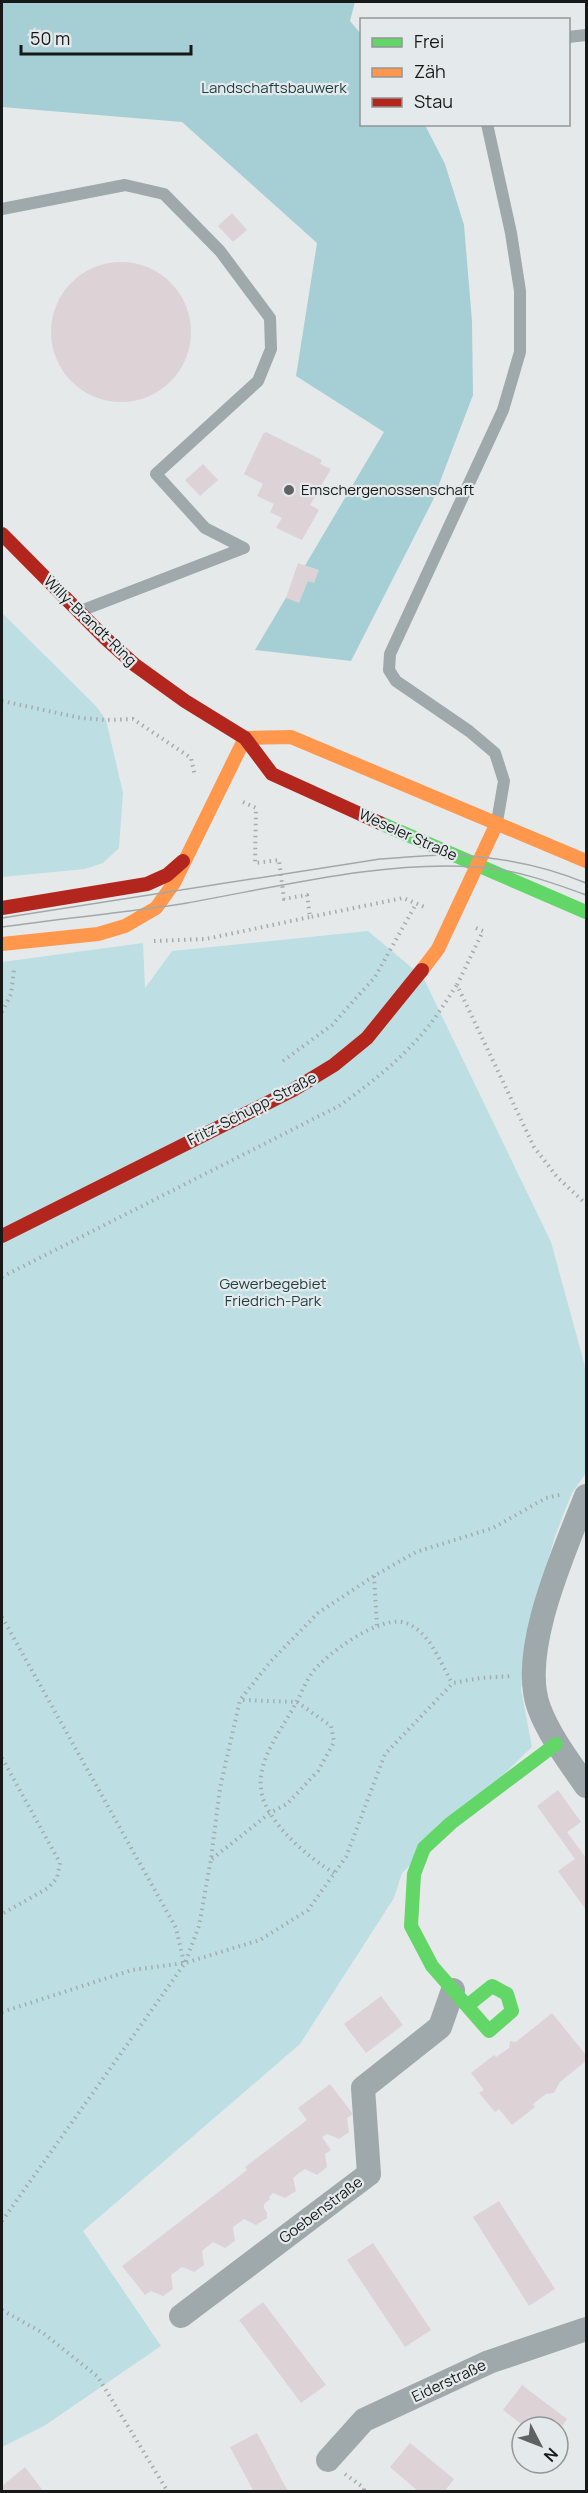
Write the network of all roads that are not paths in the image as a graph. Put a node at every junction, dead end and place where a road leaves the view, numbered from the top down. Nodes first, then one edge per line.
1 (586, 35) edge
2 (570, 37) edge
3 (487, 126) edge
4 (2, 209) edge
5 (2, 534) edge
6 (79, 612) junction
7 (245, 738) junction
8 (497, 823) junction
9 (186, 857) junction
10 (586, 861) edge
11 (478, 867) junction
12 (2, 908) edge
13 (586, 912) edge
14 (2, 944) edge
15 (2, 1236) edge
16 (576, 1494) edge
17 (556, 1744) junction
18 (586, 1786) edge
19 (460, 1998) joint
20 (181, 2316) dead end
21 (586, 2329) edge
22 (328, 2460) dead end

1 - 2 lane
3 - 8 lane
4 - 6 lane
5 - 6 main road, Willy-Brandt-Ring
6 - 7 main road, Willy-Brandt-Ring
7 - 8 main road
7 - 9 main road
7 - 11 main road, Weseler Straße
8 - 10 main road
8 - 11 main road, Fritz-Schupp-Straße
9 - 12 main road
9 - 14 main road
11 - 13 main road, Weseler Straße
11 - 15 main road, Fritz-Schupp-Straße
16 - 17 street
17 - 18 street
17 - 19 main road, Goebenstraße
19 - 20 street, Goebenstraße
21 - 22 street, Eiderstraße

